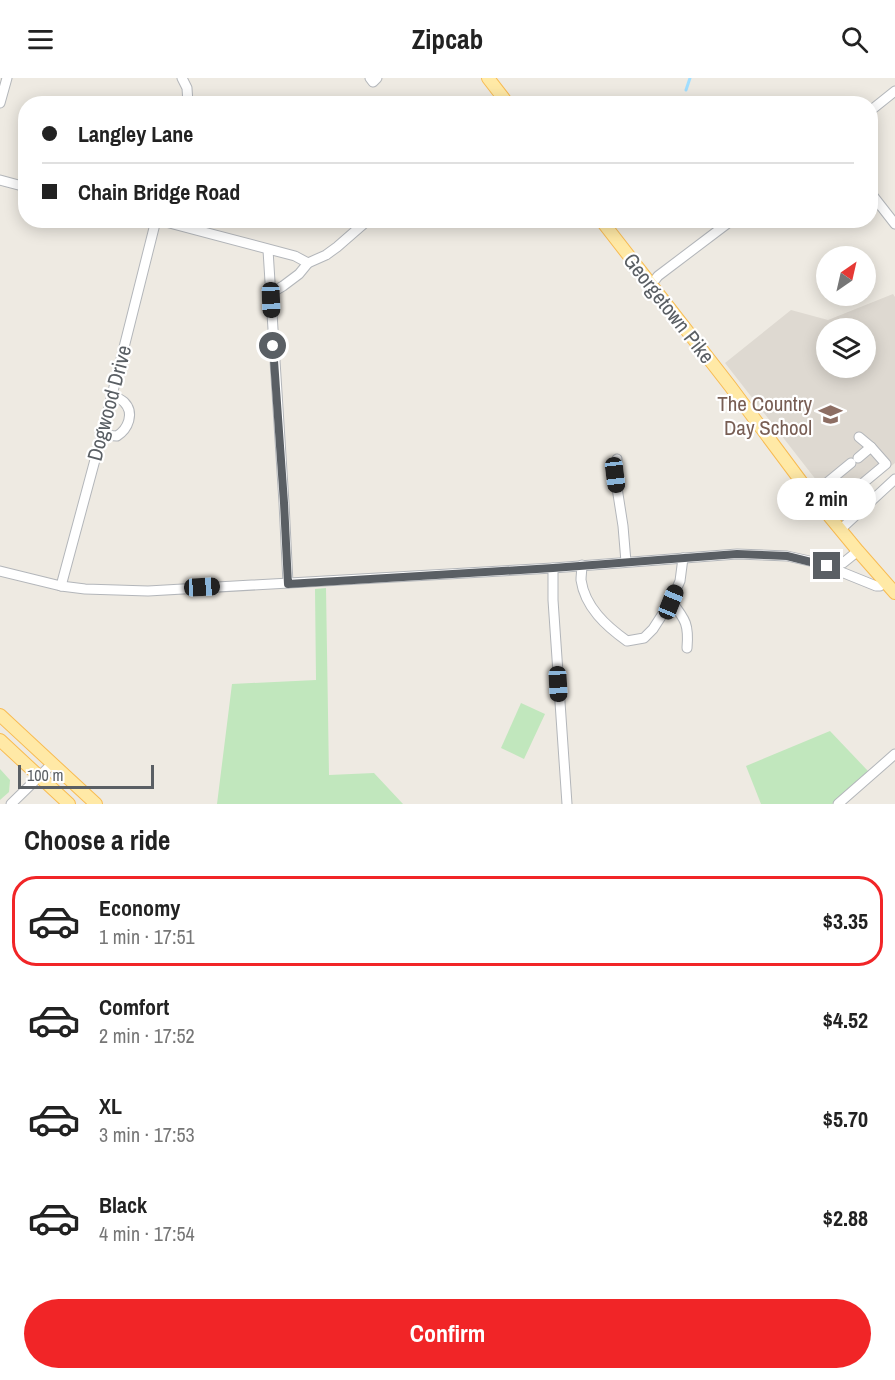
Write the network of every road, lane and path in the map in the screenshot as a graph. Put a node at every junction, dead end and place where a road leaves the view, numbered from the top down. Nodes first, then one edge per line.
1 (7, 78) edge
2 (182, 78) edge
3 (370, 78) edge
4 (377, 78) edge
5 (488, 78) edge
6 (2, 91) edge
7 (895, 91) edge
8 (188, 96) edge
9 (502, 96) edge
10 (0, 103) edge
11 (878, 105) edge
12 (0, 180) edge
13 (18, 185) edge
14 (878, 202) edge
15 (895, 224) edge
16 (155, 228) edge
17 (187, 228) edge
18 (358, 228) edge
19 (607, 228) edge
20 (721, 228) edge
21 (268, 250) junction
22 (308, 263) junction
23 (651, 285) junction
24 (271, 293) junction
25 (111, 395) junction
26 (101, 435) junction
27 (859, 436) dead end
28 (871, 447) junction
29 (617, 459) dead end
30 (895, 479) edge
31 (812, 495) junction
32 (827, 513) junction
33 (841, 529) junction
34 (858, 551) junction
35 (683, 558) junction
36 (626, 562) junction
37 (582, 565) junction
38 (827, 566) junction
39 (553, 568) junction
40 (0, 571) edge
41 (885, 582) junction
42 (288, 584) junction
43 (61, 586) junction
44 (895, 593) edge
45 (671, 602) junction
46 (687, 648) dead end
47 (0, 715) edge
48 (0, 740) edge
49 (895, 754) edge
50 (52, 764) junction
51 (39, 777) junction
52 (11, 804) edge
53 (69, 804) edge
54 (96, 804) edge
55 (567, 804) edge
56 (838, 804) edge

1 - 6 street
2 - 8 street
3 - 4 street
5 - 9 main road
6 - 10 street
7 - 11 street
12 - 13 street
14 - 15 street
16 - 25 street, Dogwood Drive
17 - 21 street
18 - 22 street
19 - 23 main road, Georgetown Pike
20 - 23 street
21 - 22 street
21 - 24 street
22 - 24 street
23 - 31 main road, Georgetown Pike
24 - 42 street
25 - 26 street, Dogwood Drive
25 - 26 street
26 - 43 street, Dogwood Drive
27 - 28 street
28 - 31 street
28 - 32 street
29 - 36 street
30 - 33 street
31 - 32 main road, Georgetown Pike
32 - 33 main road, Georgetown Pike
33 - 34 main road, Georgetown Pike
34 - 38 street
34 - 41 main road, Georgetown Pike
35 - 36 street
35 - 38 street
35 - 45 street
36 - 37 street
37 - 39 street
37 - 45 street
38 - 41 street
39 - 42 street
39 - 55 street
40 - 43 street
41 - 44 main road, Georgetown Pike
42 - 43 street
45 - 46 street
47 - 50 main road
48 - 51 main road
49 - 56 street
50 - 51 street
50 - 54 main road
51 - 52 street
51 - 53 main road

